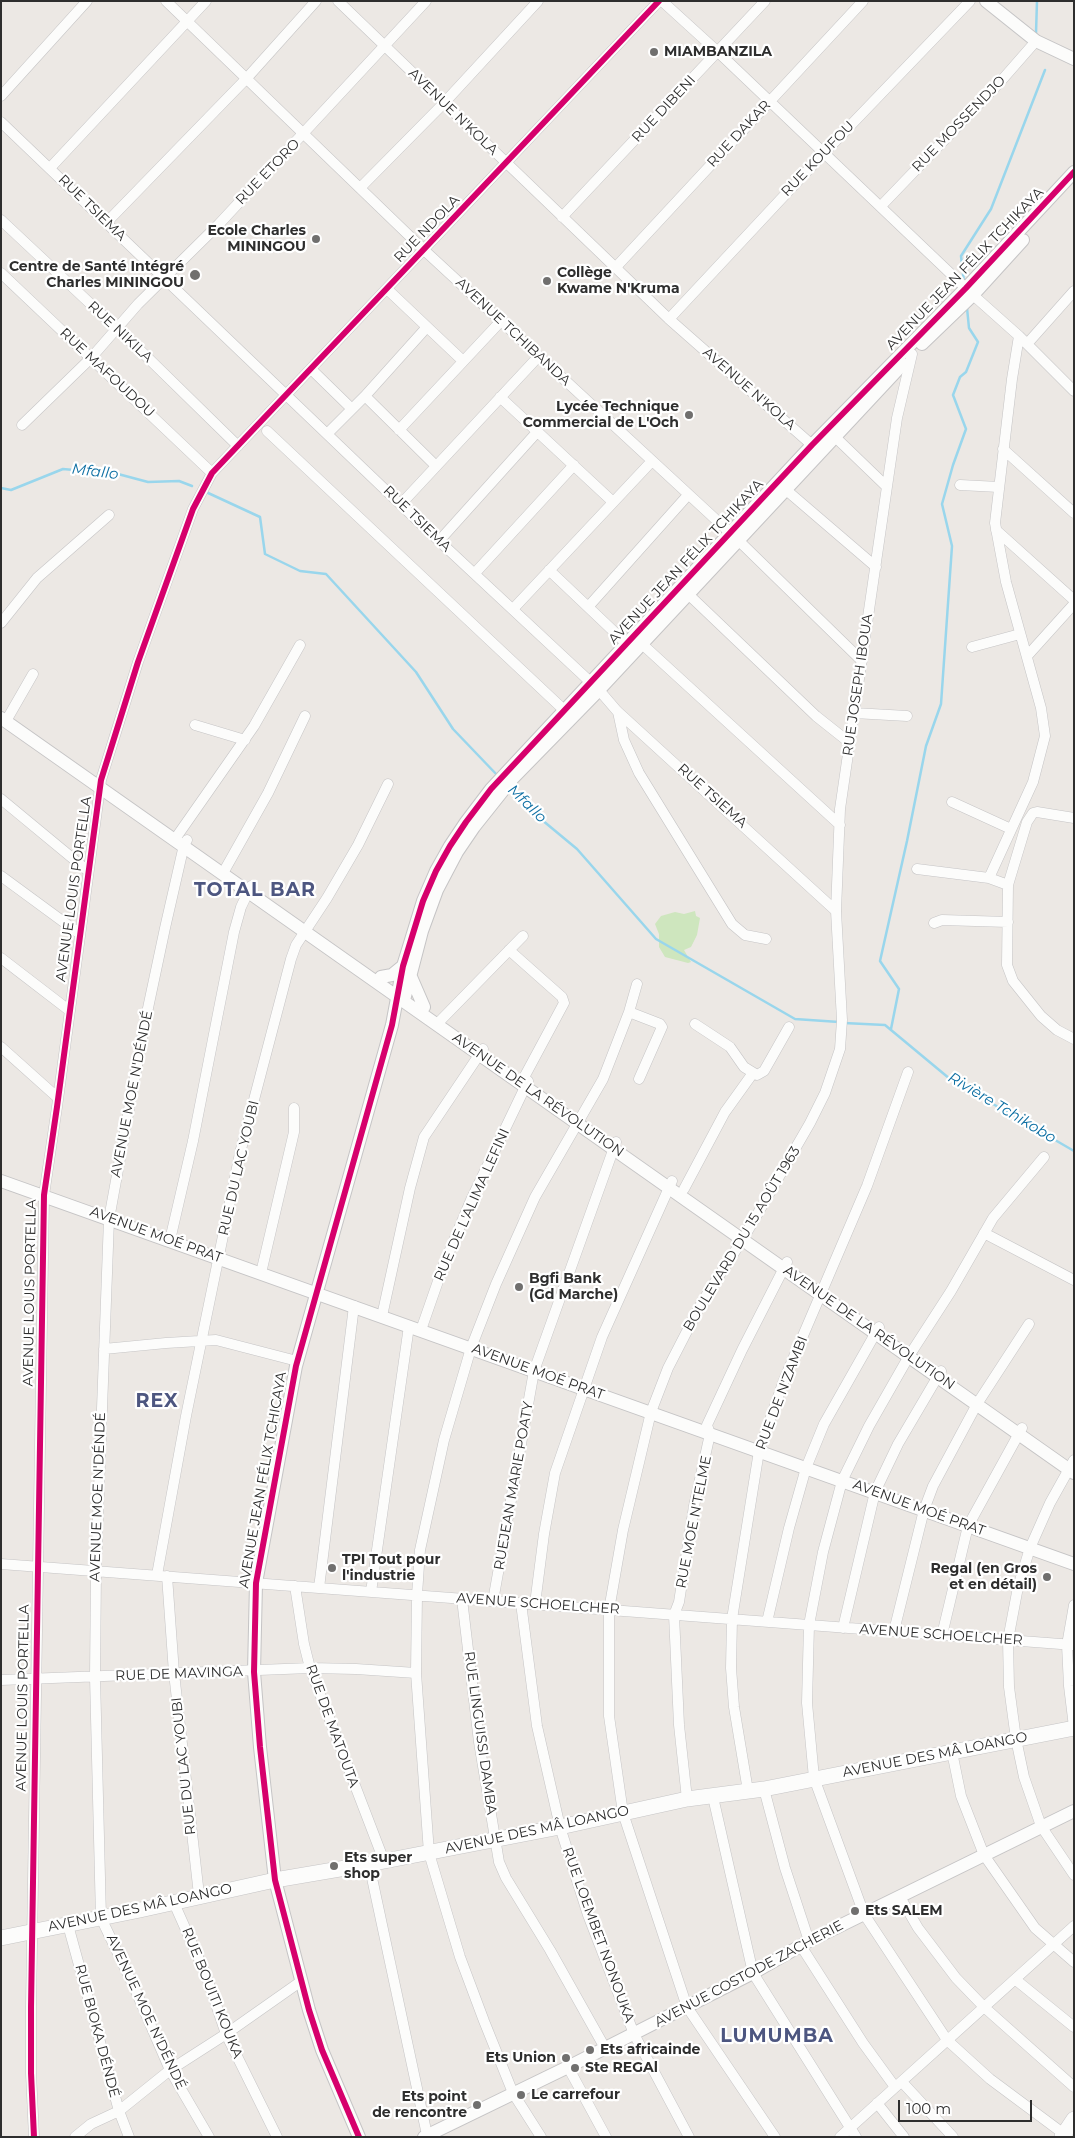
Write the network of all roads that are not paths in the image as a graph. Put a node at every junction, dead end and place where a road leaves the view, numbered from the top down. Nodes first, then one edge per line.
1 (87, 1) edge
2 (166, 1) edge
3 (206, 1) edge
4 (316, 1) edge
5 (338, 1) edge
6 (426, 1) edge
7 (538, 1) edge
8 (661, 1) edge
9 (765, 1) edge
10 (863, 1) edge
11 (970, 1) edge
12 (986, 1) edge
13 (187, 21) junction
14 (1036, 41) junction
15 (384, 46) junction
16 (718, 52) junction
17 (1074, 59) edge
18 (246, 79) junction
19 (1, 96) edge
20 (769, 102) junction
21 (444, 103) junction
22 (1, 122) edge
23 (303, 135) junction
24 (824, 152) junction
25 (507, 164) junction
26 (50, 168) junction
27 (1074, 172) edge
28 (1074, 184) edge
29 (360, 188) junction
30 (881, 206) junction
31 (562, 217) junction
32 (1, 220) edge
33 (107, 222) junction
34 (424, 250) junction
35 (616, 267) junction
36 (1, 273) edge
37 (164, 279) junction
38 (387, 289) junction
39 (1074, 291) edge
40 (970, 292) junction
41 (669, 319) junction
42 (501, 321) junction
43 (426, 327) junction
44 (116, 328) junction
45 (1019, 336) junction
46 (1027, 344) junction
47 (912, 354) junction
48 (538, 357) junction
49 (91, 358) junction
50 (463, 361) junction
51 (311, 369) junction
52 (1071, 384) edge
53 (286, 394) junction
54 (364, 396) junction
55 (500, 397) junction
56 (352, 409) junction
57 (22, 425) dead end
58 (399, 430) junction
59 (267, 431) dead end
60 (538, 432) junction
61 (328, 433) junction
62 (831, 434) junction
63 (812, 445) junction
64 (238, 446) junction
65 (1003, 449) junction
66 (652, 461) junction
67 (574, 465) junction
68 (436, 466) junction
69 (212, 473) junction
70 (960, 485) dead end
71 (886, 486) junction
72 (999, 487) junction
73 (785, 489) junction
74 (688, 495) junction
75 (613, 502) junction
76 (401, 504) junction
77 (1074, 513) edge
78 (110, 515) dead end
79 (996, 530) junction
80 (734, 537) junction
81 (439, 541) junction
82 (876, 566) junction
83 (549, 570) junction
84 (475, 574) junction
85 (688, 594) junction
86 (1074, 600) edge
87 (1074, 604) edge
88 (588, 607) junction
89 (513, 609) junction
90 (1, 623) edge
91 (1020, 634) junction
92 (627, 644) junction
93 (642, 644) junction
94 (300, 645) dead end
95 (972, 647) dead end
96 (1028, 655) junction
97 (862, 661) junction
98 (33, 674) dead end
99 (595, 686) junction
100 (564, 710) junction
101 (617, 711) junction
102 (854, 713) junction
103 (305, 716) dead end
104 (907, 716) dead end
105 (4, 717) edge
106 (195, 725) dead end
107 (245, 740) junction
108 (850, 743) junction
109 (100, 783) junction
110 (388, 784) dead end
111 (1, 799) edge
112 (952, 802) dead end
113 (1074, 818) edge
114 (840, 825) junction
115 (1011, 829) junction
116 (181, 840) junction
117 (917, 869) dead end
118 (88, 871) junction
119 (225, 871) junction
120 (1, 876) edge
121 (989, 878) junction
122 (1008, 885) junction
123 (249, 888) junction
124 (836, 911) junction
125 (1008, 922) junction
126 (934, 923) dead end
127 (307, 928) junction
128 (80, 934) junction
129 (523, 936) dead end
130 (766, 939) dead end
131 (509, 950) junction
132 (1, 958) edge
133 (407, 971) junction
134 (381, 977) junction
135 (637, 984) dead end
136 (400, 997) junction
137 (424, 1006) junction
138 (70, 1011) junction
139 (629, 1012) junction
140 (842, 1020) joint
141 (440, 1021) junction
142 (695, 1024) dead end
143 (788, 1027) dead end
144 (1074, 1039) edge
145 (1, 1047) edge
146 (481, 1052) junction
147 (908, 1072) dead end
148 (753, 1074) junction
149 (639, 1078) dead end
150 (525, 1082) junction
151 (58, 1098) junction
152 (294, 1108) dead end
153 (579, 1120) junction
154 (614, 1144) junction
155 (1044, 1158) dead end
156 (1, 1181) edge
157 (671, 1184) junction
158 (684, 1189) junction
159 (44, 1195) junction
160 (109, 1218) junction
161 (984, 1233) junction
162 (744, 1236) junction
163 (170, 1240) junction
164 (219, 1258) junction
165 (786, 1265) junction
166 (261, 1273) junction
167 (1074, 1280) edge
168 (822, 1291) junction
169 (316, 1292) junction
170 (354, 1306) junction
171 (382, 1316) junction
172 (1029, 1324) dead end
173 (415, 1328) junction
174 (877, 1330) junction
175 (201, 1342) junction
176 (471, 1348) junction
177 (104, 1349) junction
178 (911, 1354) junction
179 (297, 1361) junction
180 (534, 1370) junction
181 (940, 1374) junction
182 (583, 1388) junction
183 (978, 1401) junction
184 (650, 1412) junction
185 (1020, 1431) junction
186 (710, 1434) junction
187 (759, 1451) junction
188 (1072, 1466) edge
189 (806, 1468) junction
190 (842, 1481) junction
191 (875, 1492) junction
192 (924, 1510) junction
193 (968, 1526) junction
194 (1030, 1548) junction
195 (1, 1564) edge
196 (1074, 1564) edge
197 (37, 1566) junction
198 (96, 1571) junction
199 (162, 1576) junction
200 (256, 1583) junction
201 (295, 1586) junction
202 (319, 1588) junction
203 (371, 1592) junction
204 (416, 1595) junction
205 (462, 1599) junction
206 (493, 1601) junction
207 (521, 1603) junction
208 (535, 1604) junction
209 (1074, 1605) edge
210 (609, 1610) junction
211 (674, 1615) junction
212 (732, 1619) junction
213 (767, 1622) junction
214 (808, 1625) junction
215 (844, 1628) junction
216 (894, 1632) junction
217 (942, 1635) junction
218 (1008, 1640) junction
219 (1070, 1645) edge
220 (310, 1668) junction
221 (174, 1672) junction
222 (254, 1672) junction
223 (416, 1673) junction
224 (95, 1677) junction
225 (35, 1678) junction
226 (1, 1680) edge
227 (1074, 1728) edge
228 (1016, 1739) junction
229 (952, 1752) junction
230 (814, 1778) junction
231 (764, 1789) junction
232 (748, 1791) junction
233 (713, 1797) junction
234 (687, 1799) junction
235 (1074, 1811) edge
236 (623, 1813) junction
237 (1041, 1826) junction
238 (560, 1827) junction
239 (495, 1839) junction
240 (429, 1853) junction
241 (984, 1856) junction
242 (384, 1861) junction
243 (369, 1864) junction
244 (1074, 1875) edge
245 (275, 1880) junction
246 (199, 1895) junction
247 (900, 1897) junction
248 (174, 1903) junction
249 (864, 1914) junction
250 (102, 1918) junction
251 (68, 1925) junction
252 (1074, 1926) edge
253 (33, 1931) junction
254 (1, 1938) edge
255 (805, 1944) junction
256 (1055, 1945) junction
257 (1074, 1962) edge
258 (753, 1973) junction
259 (1016, 1980) junction
260 (300, 1982) junction
261 (687, 2007) junction
262 (984, 2007) junction
263 (1074, 2027) edge
264 (226, 2034) junction
265 (634, 2034) junction
266 (947, 2040) junction
267 (605, 2048) junction
268 (568, 2067) junction
269 (170, 2070) junction
270 (898, 2085) junction
271 (1074, 2087) edge
272 (513, 2093) junction
273 (878, 2103) junction
274 (119, 2111) junction
275 (1074, 2119) edge
276 (850, 2128) junction
277 (447, 2132) edge
278 (425, 2136) edge
279 (1064, 2136) edge
280 (34, 2137) edge
281 (75, 2137) edge
282 (128, 2137) edge
283 (209, 2137) edge
284 (277, 2137) edge
285 (359, 2137) edge
286 (541, 2137) edge
287 (606, 2137) edge
288 (689, 2137) edge
289 (774, 2137) edge
290 (840, 2137) edge
291 (856, 2137) edge
292 (904, 2137) edge
293 (953, 2137) edge

1 - 19 street
2 - 13 street, AVENUE TCHIBANDA
3 - 13 street
4 - 18 street
5 - 15 street, AVENUE N'KOLA
6 - 15 street, RUE ETORO
7 - 21 street
8 - 16 street
8 - 25 street, RUE NDOLA
9 - 16 street, RUE DIBENI
10 - 20 street, RUE DAKAR
11 - 24 street, RUE KOUFOU
12 - 14 street
13 - 18 street, AVENUE TCHIBANDA
13 - 26 street
14 - 17 street
14 - 30 street, RUE MOSSENDJO
15 - 21 street, AVENUE N'KOLA
15 - 23 street, RUE ETORO
16 - 20 street
16 - 31 street, RUE DIBENI
18 - 23 street, AVENUE TCHIBANDA
18 - 33 street
20 - 24 street
20 - 35 street, RUE DAKAR
21 - 25 street, AVENUE N'KOLA
21 - 29 street
22 - 26 street, RUE TSIEMA
23 - 29 street, AVENUE TCHIBANDA
23 - 37 street, RUE ETORO
24 - 30 street
24 - 41 street, RUE KOUFOU
25 - 31 street, AVENUE N'KOLA
25 - 34 street, RUE NDOLA
26 - 33 street, RUE TSIEMA
27 - 40 street, AVENUE JEAN FÉLIX TCHIKAYA
28 - 40 street, AVENUE JEAN FÉLIX TCHIKAYA
29 - 34 street, AVENUE TCHIBANDA
30 - 40 street
31 - 35 street, AVENUE N'KOLA
32 - 44 street, RUE NIKILA
33 - 37 street, RUE TSIEMA
34 - 38 street, RUE NDOLA
34 - 42 street, AVENUE TCHIBANDA
35 - 41 street, AVENUE N'KOLA
36 - 49 street, RUE MAFOUDOU
37 - 44 street, RUE ETORO
37 - 53 street, RUE TSIEMA
38 - 43 street
38 - 51 street, RUE NDOLA
39 - 46 street
40 - 45 street
40 - 47 street, AVENUE JEAN FÉLIX TCHIKAYA
40 - 62 street, AVENUE JEAN FÉLIX TCHIKAYA
41 - 63 street, AVENUE N'KOLA
42 - 48 street, AVENUE TCHIBANDA
42 - 50 street
43 - 50 street
43 - 54 street
44 - 49 street, RUE ETORO
44 - 64 street, RUE NIKILA
45 - 46 street
45 - 65 street
46 - 52 street
47 - 62 street, AVENUE JEAN FÉLIX TCHIKAYA
47 - 71 street, RUE JOSEPH IBOUA
48 - 55 street
48 - 66 street, AVENUE TCHIBANDA
49 - 57 street, RUE ETORO
49 - 69 street, RUE MAFOUDOU
50 - 58 street
51 - 53 street, RUE NDOLA
51 - 56 street
53 - 61 street, RUE TSIEMA
53 - 64 street, RUE NDOLA
54 - 56 street
54 - 58 street
55 - 60 street
55 - 68 street
56 - 61 street
58 - 68 street
59 - 100 street
60 - 67 street
60 - 81 street
61 - 76 street, RUE TSIEMA
62 - 63 street, AVENUE JEAN FÉLIX TCHIKAYA
62 - 71 street
62 - 73 street, AVENUE JEAN FÉLIX TCHIKAYA
63 - 80 street, AVENUE JEAN FÉLIX TCHIKAYA
64 - 69 street, RUE NDOLA
65 - 72 street
65 - 77 street
66 - 74 street, AVENUE TCHIBANDA
66 - 75 street
67 - 75 street
67 - 84 street
68 - 76 street
69 - 109 street, AVENUE LOUIS PORTELLA
70 - 72 street
71 - 82 street, RUE JOSEPH IBOUA
72 - 79 street
73 - 80 street, AVENUE JEAN FÉLIX TCHIKAYA
73 - 82 street
74 - 80 street, AVENUE TCHIBANDA
74 - 88 street
75 - 83 street
76 - 81 street, RUE TSIEMA
78 - 90 street
79 - 86 street
79 - 91 street
80 - 85 street, AVENUE JEAN FÉLIX TCHIKAYA
80 - 92 street, AVENUE JEAN FÉLIX TCHIKAYA
80 - 97 street, AVENUE TCHIBANDA
81 - 84 street, RUE TSIEMA
82 - 97 street, RUE JOSEPH IBOUA
83 - 88 street
83 - 89 street
84 - 89 street, RUE TSIEMA
85 - 93 street, AVENUE JEAN FÉLIX TCHIKAYA
85 - 108 street
87 - 96 street
88 - 92 street
89 - 99 street, RUE TSIEMA
91 - 95 street
91 - 96 street
92 - 99 street, AVENUE JEAN FÉLIX TCHIKAYA
93 - 99 street, AVENUE JEAN FÉLIX TCHIKAYA
93 - 114 street
94 - 107 street, AVENUE MOE N'DÉNDÉ
96 - 115 street
97 - 102 street, RUE JOSEPH IBOUA
98 - 105 street
99 - 100 street, AVENUE JEAN FÉLIX TCHIKAYA
99 - 101 street, RUE TSIEMA
99 - 133 street, AVENUE JEAN FÉLIX TCHIKAYA
100 - 133 street, AVENUE JEAN FÉLIX TCHIKAYA
101 - 124 street, RUE TSIEMA
101 - 130 street
102 - 104 street
102 - 108 street, RUE JOSEPH IBOUA
103 - 119 street
105 - 109 street, AVENUE DE LA RÉVOLUTION
106 - 107 street
107 - 116 street, AVENUE MOE N'DÉNDÉ
108 - 114 street, RUE JOSEPH IBOUA
109 - 116 street, AVENUE DE LA RÉVOLUTION
109 - 118 street, AVENUE LOUIS PORTELLA
110 - 127 street, RUE DU LAC YOUBI
111 - 118 street
112 - 115 street
113 - 122 street
114 - 124 street, RUE JOSEPH IBOUA
115 - 121 street
116 - 119 street, AVENUE DE LA RÉVOLUTION
116 - 160 street, AVENUE MOE N'DÉNDÉ
117 - 121 street
118 - 128 street, AVENUE LOUIS PORTELLA
119 - 123 street, AVENUE DE LA RÉVOLUTION
120 - 128 street
121 - 122 street
122 - 125 street
123 - 127 street, AVENUE DE LA RÉVOLUTION
123 - 163 street
124 - 140 street, RUE JOSEPH IBOUA
125 - 126 street
125 - 144 street
127 - 134 street, AVENUE DE LA RÉVOLUTION
127 - 136 street, AVENUE DE LA RÉVOLUTION
127 - 164 street, RUE DU LAC YOUBI
128 - 138 street, AVENUE LOUIS PORTELLA
129 - 131 street
131 - 141 street
131 - 150 street, RUE DE L'ALIMA LEFINI
132 - 138 street
133 - 134 street
133 - 136 street, AVENUE JEAN FÉLIX TCHIKAYA
133 - 137 street
134 - 136 street, AVENUE DE LA RÉVOLUTION
135 - 139 street
136 - 137 street, AVENUE DE LA RÉVOLUTION
136 - 141 street, AVENUE DE LA RÉVOLUTION
136 - 169 street, AVENUE JEAN FÉLIX TCHICAYA
137 - 141 street, AVENUE DE LA RÉVOLUTION
138 - 151 street, AVENUE LOUIS PORTELLA
139 - 149 street
139 - 153 street
140 - 162 street, BOULEVARD DU 15 AOÛT 1963
141 - 146 street, AVENUE DE LA RÉVOLUTION
142 - 148 street
143 - 148 street
145 - 151 street
146 - 150 street, AVENUE DE LA RÉVOLUTION
146 - 171 street
147 - 168 street, RUE DE N'ZAMBI
148 - 158 street
150 - 153 street, AVENUE DE LA RÉVOLUTION
150 - 173 street, RUE DE L'ALIMA LEFINI
151 - 159 street, AVENUE LOUIS PORTELLA
152 - 166 street
153 - 154 street, AVENUE DE LA RÉVOLUTION
153 - 176 street
154 - 157 street, AVENUE DE LA RÉVOLUTION
154 - 180 street, RUEJEAN MARIE POATY
155 - 161 street
156 - 159 street, AVENUE MOÉ PRAT
157 - 158 street, AVENUE DE LA RÉVOLUTION
157 - 162 street, AVENUE DE LA RÉVOLUTION
157 - 182 street
158 - 162 street, AVENUE DE LA RÉVOLUTION
159 - 160 street, AVENUE MOÉ PRAT
159 - 197 street, AVENUE LOUIS PORTELLA
160 - 163 street, AVENUE MOÉ PRAT
160 - 177 street, AVENUE MOE N'DÉNDÉ
161 - 167 street
161 - 178 street
162 - 165 street, AVENUE DE LA RÉVOLUTION
162 - 184 street, BOULEVARD DU 15 AOÛT 1963
163 - 164 street, AVENUE MOÉ PRAT
164 - 166 street, AVENUE MOÉ PRAT
164 - 175 street, RUE DU LAC YOUBI
165 - 168 street, AVENUE DE LA RÉVOLUTION
165 - 186 street, RUE MOE N'TELME
166 - 169 street, AVENUE MOÉ PRAT
168 - 174 street, AVENUE DE LA RÉVOLUTION
168 - 187 street, RUE DE N'ZAMBI
169 - 170 street, AVENUE MOÉ PRAT
169 - 179 street, AVENUE JEAN FÉLIX TCHICAYA
170 - 171 street, AVENUE MOÉ PRAT
170 - 202 street
171 - 173 street, AVENUE MOÉ PRAT
172 - 183 street
173 - 176 street, AVENUE MOÉ PRAT
173 - 203 street, RUE DE L'ALIMA LEFINI
174 - 178 street, AVENUE DE LA RÉVOLUTION
174 - 189 street
175 - 177 street
175 - 179 street
175 - 199 street, RUE DU LAC YOUBI
176 - 180 street, AVENUE MOÉ PRAT
176 - 204 street
177 - 198 street, AVENUE MOE N'DÉNDÉ
178 - 181 street, AVENUE DE LA RÉVOLUTION
178 - 190 street
179 - 200 street, AVENUE JEAN FÉLIX TCHICAYA
180 - 182 street, AVENUE MOÉ PRAT
180 - 206 street, RUEJEAN MARIE POATY
181 - 183 street, AVENUE DE LA RÉVOLUTION
181 - 191 street
182 - 184 street, AVENUE MOÉ PRAT
182 - 208 street
183 - 185 street, AVENUE DE LA RÉVOLUTION
183 - 192 street
184 - 186 street, AVENUE MOÉ PRAT
184 - 210 street, BOULEVARD DU 15 AOÛT 1963
185 - 188 street, AVENUE DE LA RÉVOLUTION
185 - 193 street
186 - 187 street, AVENUE MOÉ PRAT
186 - 211 street, RUE MOE N'TELME
187 - 189 street, AVENUE MOÉ PRAT
187 - 212 street, RUE DE N'ZAMBI
188 - 194 street
189 - 190 street, AVENUE MOÉ PRAT
189 - 213 street
190 - 191 street, AVENUE MOÉ PRAT
190 - 214 street
191 - 192 street, AVENUE MOÉ PRAT
191 - 215 street
192 - 193 street, AVENUE MOÉ PRAT
192 - 216 street
193 - 194 street, AVENUE MOÉ PRAT
193 - 217 street
194 - 196 street, AVENUE MOÉ PRAT
194 - 218 street
195 - 197 street, AVENUE SCHOELCHER
197 - 198 street, AVENUE SCHOELCHER
197 - 225 street, AVENUE LOUIS PORTELLA
198 - 199 street, AVENUE SCHOELCHER
198 - 224 street, AVENUE MOE N'DÉNDÉ
199 - 200 street, AVENUE SCHOELCHER
199 - 221 street, RUE DU LAC YOUBI
200 - 201 street, AVENUE SCHOELCHER
200 - 222 street, AVENUE JEAN FÉLIX TCHICAYA
201 - 202 street, AVENUE SCHOELCHER
201 - 220 street, RUE DE MATOUTA
202 - 203 street, AVENUE SCHOELCHER
203 - 204 street, AVENUE SCHOELCHER
204 - 205 street, AVENUE SCHOELCHER
204 - 223 street
205 - 206 street, AVENUE SCHOELCHER
205 - 239 street, RUE LINGUISSI DAMBA
206 - 207 street, AVENUE SCHOELCHER
207 - 208 street, AVENUE SCHOELCHER
207 - 238 street, RUE LOEMBET NONOUKA
208 - 210 street, AVENUE SCHOELCHER
209 - 219 street
210 - 211 street, AVENUE SCHOELCHER
210 - 236 street, BOULEVARD DU 15 AOÛT 1963
211 - 212 street, AVENUE SCHOELCHER
211 - 234 street, RUE MOE N'TELME
212 - 213 street, AVENUE SCHOELCHER
212 - 232 street, RUE DE N'ZAMBI
213 - 214 street, AVENUE SCHOELCHER
214 - 215 street, AVENUE SCHOELCHER
214 - 230 street
215 - 216 street, AVENUE SCHOELCHER
216 - 217 street, AVENUE SCHOELCHER
217 - 218 street, AVENUE SCHOELCHER
218 - 219 street, AVENUE SCHOELCHER
218 - 228 street
219 - 227 street
220 - 222 street, RUE DE MAVINGA
220 - 223 street, RUE DE MAVINGA
220 - 242 street, RUE DE MATOUTA
221 - 222 street, RUE DE MAVINGA
221 - 224 street, RUE DE MAVINGA
221 - 246 street, RUE DU LAC YOUBI
222 - 245 street, AVENUE JEAN FÉLIX TCHICAYA
223 - 240 street
224 - 225 street, RUE DE MAVINGA
224 - 250 street, AVENUE MOE N'DÉNDÉ
225 - 226 street, RUE DE MAVINGA
225 - 253 street, AVENUE LOUIS PORTELLA
227 - 228 main road, AVENUE DES MÂ LOANGO
228 - 229 main road, AVENUE DES MÂ LOANGO
228 - 237 street
229 - 230 main road, AVENUE DES MÂ LOANGO
229 - 241 street
230 - 231 main road, AVENUE DES MÂ LOANGO
230 - 249 street
231 - 232 main road, AVENUE DES MÂ LOANGO
231 - 255 street
232 - 233 main road, AVENUE DES MÂ LOANGO
233 - 234 main road, AVENUE DES MÂ LOANGO
233 - 258 street
234 - 236 main road, AVENUE DES MÂ LOANGO
235 - 237 street, AVENUE COSTODE ZACHERIE
236 - 238 main road, AVENUE DES MÂ LOANGO
236 - 261 street, BOULEVARD DU 15 AOÛT 1963
237 - 241 street, AVENUE COSTODE ZACHERIE
237 - 244 street
238 - 239 main road, AVENUE DES MÂ LOANGO
238 - 265 street, RUE LOEMBET NONOUKA
239 - 240 main road, AVENUE DES MÂ LOANGO
239 - 267 street, RUE LINGUISSI DAMBA
240 - 242 main road, AVENUE DES MÂ LOANGO
240 - 272 street
241 - 247 street, AVENUE COSTODE ZACHERIE
241 - 256 street
242 - 243 main road, AVENUE DES MÂ LOANGO
243 - 245 main road, AVENUE DES MÂ LOANGO
243 - 278 street
245 - 246 main road, AVENUE DES MÂ LOANGO
245 - 260 street, AVENUE JEAN FÉLIX TCHICAYA
246 - 248 main road, AVENUE DES MÂ LOANGO
247 - 249 street, AVENUE COSTODE ZACHERIE
247 - 262 street
248 - 250 main road, AVENUE DES MÂ LOANGO
248 - 264 street, RUE BOUITI KOUKA
249 - 255 street, AVENUE COSTODE ZACHERIE
249 - 266 street
250 - 251 main road, AVENUE DES MÂ LOANGO
250 - 269 street, AVENUE MOE N'DÉNDÉ
251 - 253 main road, AVENUE DES MÂ LOANGO
251 - 274 street, RUE BIOKA DÉNDÉ
252 - 256 street
253 - 254 main road, AVENUE DES MÂ LOANGO
253 - 280 street, AVENUE LOUIS PORTELLA
255 - 258 street, AVENUE COSTODE ZACHERIE
255 - 270 street
256 - 257 street
256 - 259 street
258 - 261 street, AVENUE COSTODE ZACHERIE
258 - 276 street
259 - 262 street
259 - 263 street
260 - 264 street
260 - 285 street, AVENUE JEAN FÉLIX TCHICAYA
261 - 265 street, AVENUE COSTODE ZACHERIE
261 - 289 street, BOULEVARD DU 15 AOÛT 1963
262 - 266 street
262 - 271 street
264 - 269 street
264 - 284 street, RUE BOUITI KOUKA
265 - 267 street, AVENUE COSTODE ZACHERIE
265 - 288 street, RUE LOEMBET NONOUKA
266 - 270 street
266 - 279 street
267 - 268 street, AVENUE COSTODE ZACHERIE
268 - 272 street, AVENUE COSTODE ZACHERIE
268 - 287 street
269 - 274 street
269 - 283 street, AVENUE MOE N'DÉNDÉ
270 - 273 street
270 - 293 street
272 - 277 street, AVENUE COSTODE ZACHERIE
272 - 286 street
273 - 276 street
273 - 292 street
274 - 281 street
274 - 282 street, RUE BIOKA DÉNDÉ
275 - 279 main road
276 - 290 street
276 - 291 street
277 - 278 street, AVENUE COSTODE ZACHERIE

